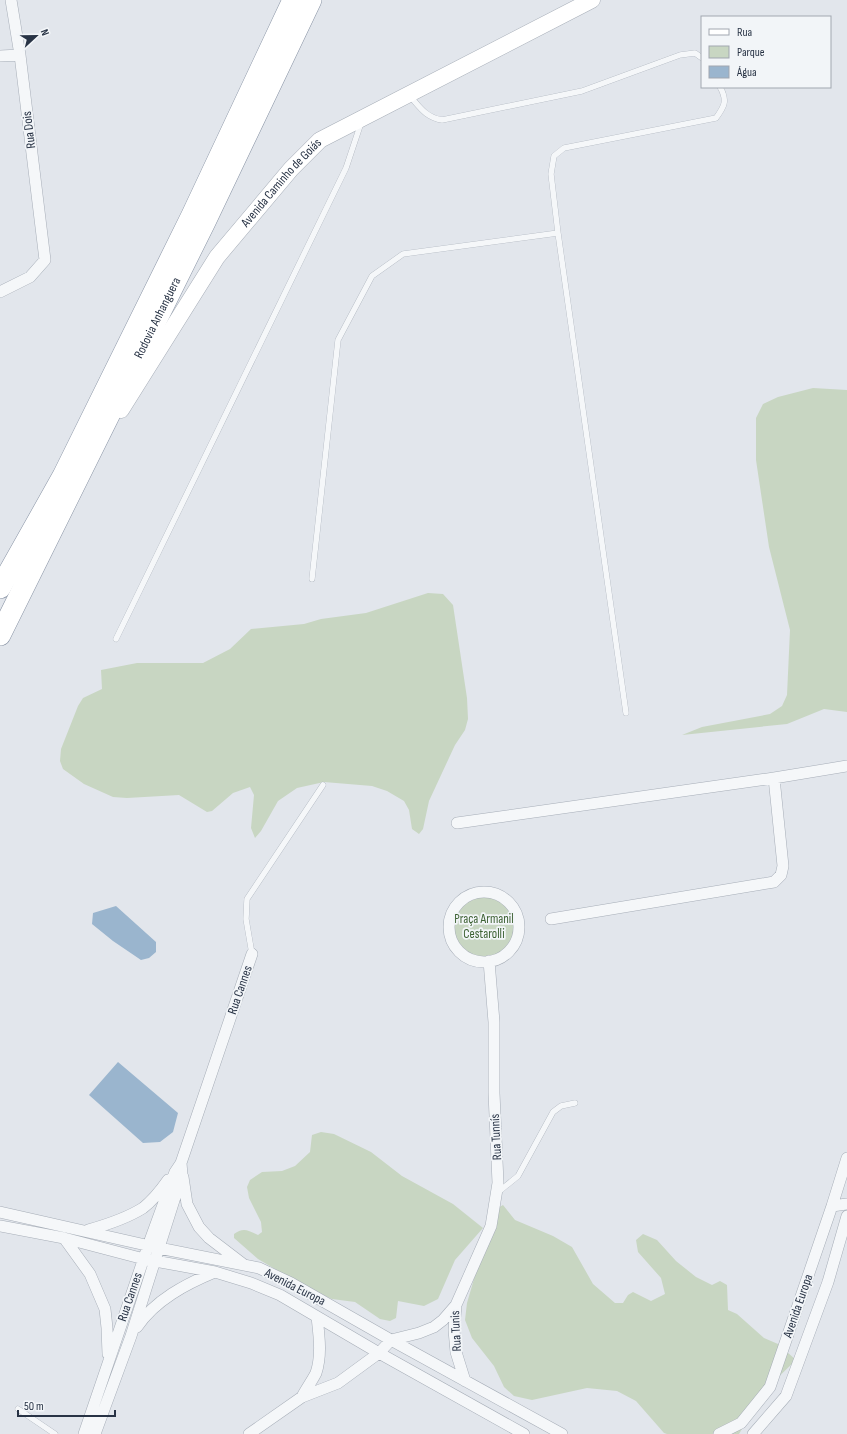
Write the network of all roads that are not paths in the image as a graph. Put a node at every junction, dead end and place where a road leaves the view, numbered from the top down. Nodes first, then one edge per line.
1 (11, 0) edge
2 (293, 0) edge
3 (311, 0) edge
4 (592, 0) edge
5 (20, 55) junction
6 (0, 56) edge
7 (701, 57) edge
8 (721, 88) edge
9 (409, 94) junction
10 (363, 117) junction
11 (558, 233) junction
12 (0, 292) edge
13 (76, 482) junction
14 (312, 579) dead end
15 (0, 588) edge
16 (0, 635) edge
17 (116, 639) dead end
18 (626, 713) dead end
19 (847, 766) edge
20 (774, 778) junction
21 (323, 785) dead end
22 (457, 823) dead end
23 (551, 918) dead end
24 (252, 954) joint
25 (489, 962) junction
26 (575, 1103) dead end
27 (847, 1158) edge
28 (180, 1170) junction
29 (496, 1194) junction
30 (847, 1204) edge
31 (832, 1206) junction
32 (0, 1212) edge
33 (847, 1216) edge
34 (0, 1226) edge
35 (86, 1230) junction
36 (64, 1238) junction
37 (153, 1247) junction
38 (149, 1260) junction
39 (245, 1266) junction
40 (215, 1272) junction
41 (456, 1304) junction
42 (317, 1317) junction
43 (131, 1336) junction
44 (391, 1340) junction
45 (379, 1353) junction
46 (108, 1362) junction
47 (465, 1381) junction
48 (302, 1397) junction
49 (18, 1409) dead end
50 (55, 1434) edge
51 (84, 1434) edge
52 (95, 1434) edge
53 (249, 1434) edge
54 (524, 1434) edge
55 (562, 1434) edge
56 (719, 1434) edge
57 (753, 1434) edge

1 - 5 street, Rua Dois
2 - 15 highway, Rodovia Anhanguera
3 - 13 highway, Rodovia Anhanguera
4 - 9 main road, Avenida Caminho de Goiás
5 - 6 street
5 - 12 street, Rua Dois
7 - 9 lane
8 - 11 lane
9 - 10 main road, Avenida Caminho de Goiás
10 - 13 main road, Avenida Caminho de Goiás
10 - 17 lane
11 - 14 lane
11 - 18 lane
13 - 16 highway, Rodovia Anhanguera
19 - 20 street
20 - 22 street
20 - 23 street
21 - 24 lane
24 - 28 street, Rua Cannes
25 - 25 street
25 - 29 street, Rua Tunnís
26 - 29 lane
27 - 31 street, Avenida Europa
28 - 35 street
28 - 37 street, Rua Cannes
28 - 39 street
29 - 41 street, Rua Tunnís
30 - 31 street
31 - 56 street, Avenida Europa
32 - 35 street, Avenida Europa
33 - 57 street, Avenida Europa
34 - 36 street, Avenida Europa
35 - 37 street, Avenida Europa
36 - 38 street, Avenida Europa
36 - 46 street
37 - 38 street, Rua Cannes
37 - 39 street, Avenida Europa
38 - 40 street, Avenida Europa
38 - 43 street, Rua Cannes
38 - 46 street, Rua Cannes
39 - 40 street
39 - 44 street, Avenida Europa
40 - 42 street, Avenida Europa
40 - 43 street
41 - 44 street, Rua Tunis
41 - 47 street, Rua Tunis
42 - 45 street, Avenida Europa
42 - 48 street
43 - 52 street, Rua Cannes
44 - 45 street
44 - 47 street, Avenida Europa
45 - 48 street
45 - 54 street, Avenida Europa
46 - 51 street, Rua Cannes
47 - 55 street, Avenida Europa
48 - 53 street
49 - 50 lane

